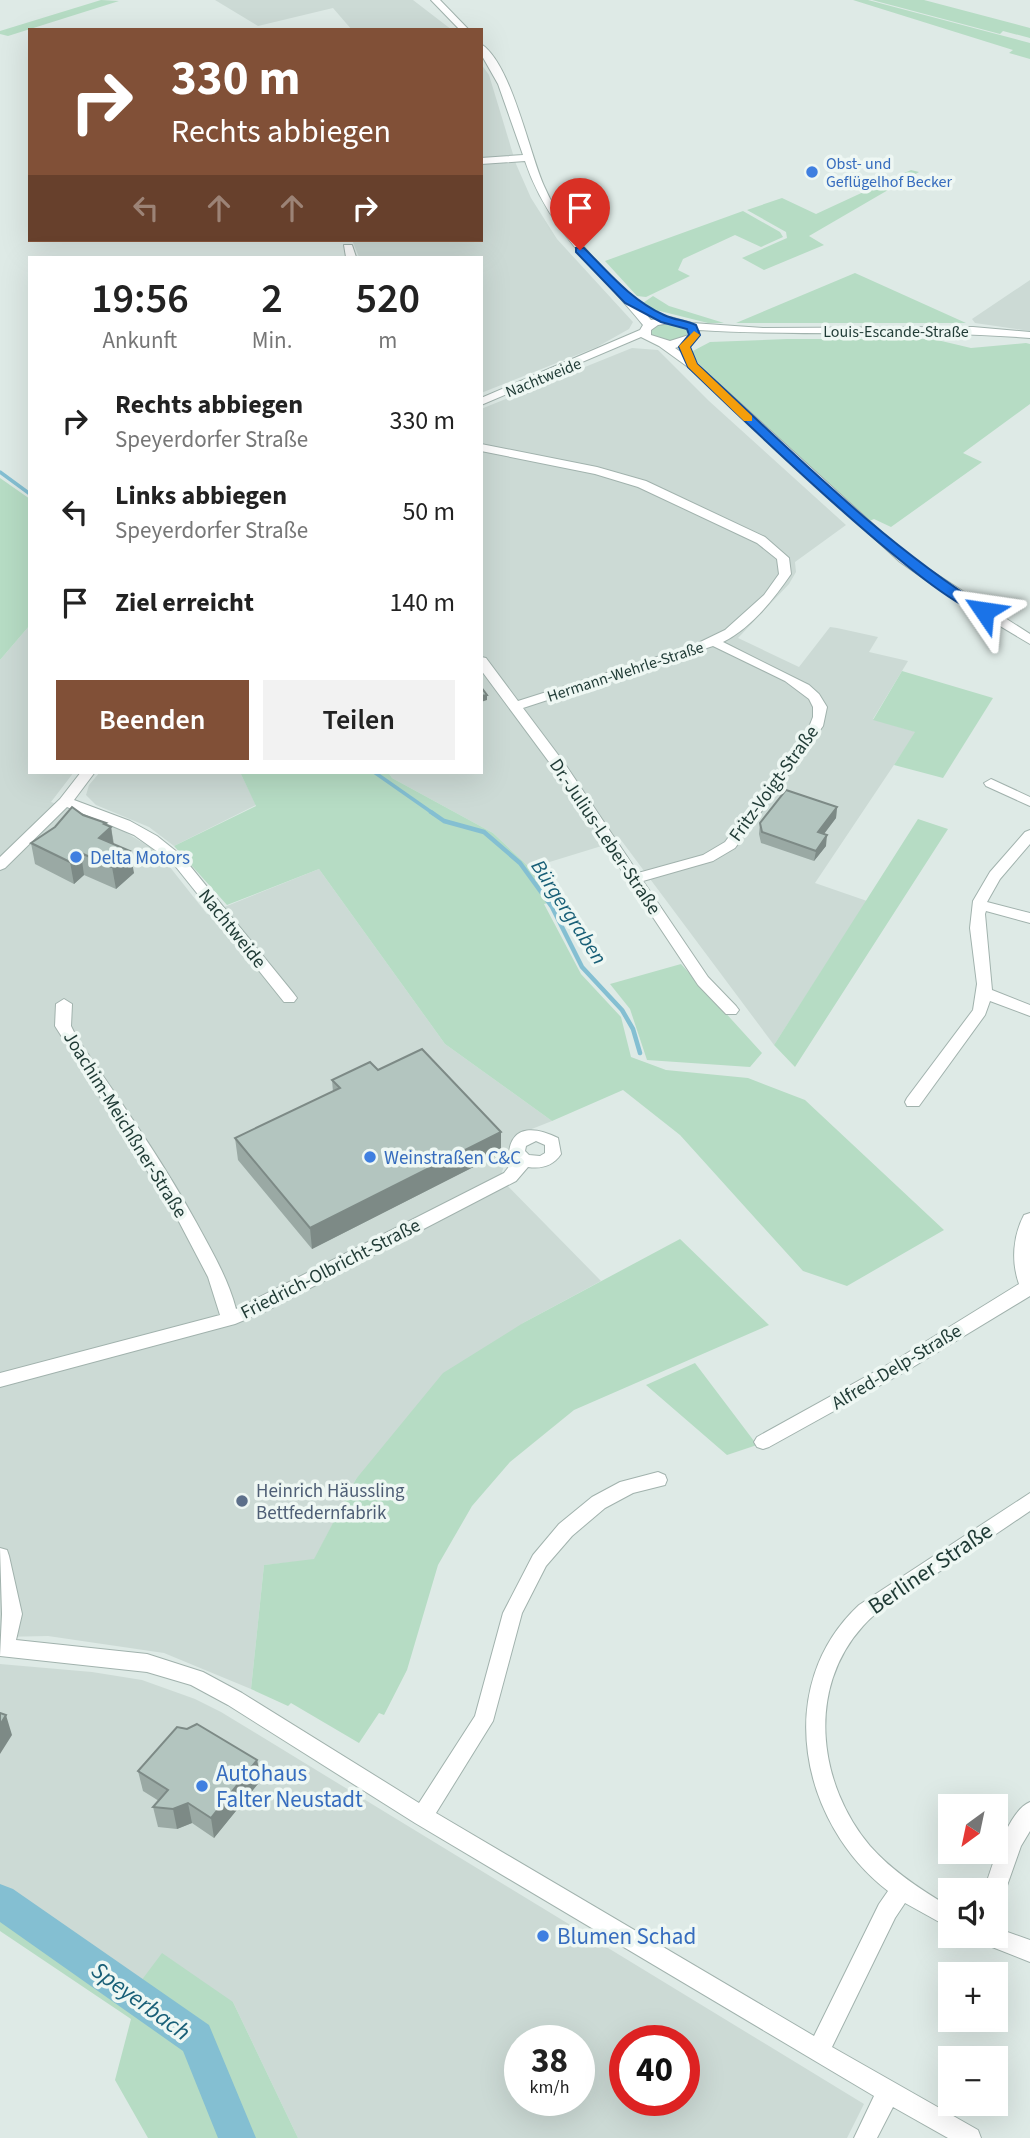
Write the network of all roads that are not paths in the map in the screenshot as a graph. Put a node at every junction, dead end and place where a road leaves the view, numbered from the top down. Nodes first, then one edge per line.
1 (435, 0) edge
2 (463, 28) edge
3 (483, 50) edge
4 (527, 158) junction
5 (483, 161) edge
6 (629, 300) junction
7 (665, 320) junction
8 (647, 328) junction
9 (690, 335) junction
10 (1030, 335) edge
11 (659, 343) junction
12 (604, 351) junction
13 (692, 365) junction
14 (483, 401) edge
15 (483, 447) edge
16 (1030, 640) edge
17 (714, 642) junction
18 (483, 664) edge
19 (516, 705) junction
20 (86, 774) edge
21 (991, 783) dead end
22 (65, 802) junction
23 (1030, 802) edge
24 (1030, 835) edge
25 (0, 864) edge
26 (636, 878) junction
27 (979, 905) junction
28 (1030, 918) edge
29 (985, 993) junction
30 (289, 998) dead end
31 (64, 1004) dead end
32 (731, 1010) dead end
33 (1030, 1011) edge
34 (913, 1102) dead end
35 (524, 1160) dead end
36 (1030, 1219) edge
37 (1029, 1288) edge
38 (229, 1318) junction
39 (0, 1380) edge
40 (763, 1442) dead end
41 (658, 1480) dead end
42 (1030, 1501) edge
43 (0, 1556) edge
44 (2, 1648) edge
45 (1030, 1812) edge
46 (422, 1816) junction
47 (999, 1878) edge
48 (902, 1889) junction
49 (938, 1910) edge
50 (1008, 1943) edge
51 (1030, 1951) edge
52 (818, 2051) junction
53 (888, 2091) junction
54 (865, 2138) edge
55 (970, 2138) edge

1 - 2 street
3 - 4 street
4 - 5 street
4 - 6 street
6 - 7 street
6 - 8 street
7 - 8 street, Nachtweide
7 - 9 street
8 - 11 street
8 - 12 street, Nachtweide
9 - 10 street, Louis-Escande-Straße
9 - 11 street, Nachtweide
9 - 13 street
11 - 12 street, Nachtweide
11 - 13 street
12 - 14 street, Nachtweide
13 - 16 street
15 - 17 street, Hermann-Wehrle-Straße
17 - 19 street, Hermann-Wehrle-Straße
17 - 26 street, Fritz-Voigt-Straße
18 - 19 street, Dr.-Julius-Leber-Straße
19 - 26 street, Dr.-Julius-Leber-Straße
20 - 22 street
21 - 23 street
22 - 25 street
22 - 30 street, Nachtweide
24 - 27 street
26 - 32 street, Dr.-Julius-Leber-Straße
27 - 28 street
27 - 29 street
29 - 33 street
29 - 34 street
31 - 38 street, Joachim-Meichßner-Straße
35 - 38 street, Friedrich-Olbricht-Straße
36 - 37 street
37 - 40 street, Alfred-Delp-Straße
38 - 39 street, Friedrich-Olbricht-Straße
41 - 46 street
42 - 48 street, Berliner Straße
43 - 44 street
44 - 46 street
45 - 47 street
46 - 52 street
48 - 49 street, Berliner Straße
48 - 52 street
50 - 51 street
52 - 53 street
53 - 54 street
53 - 55 street

